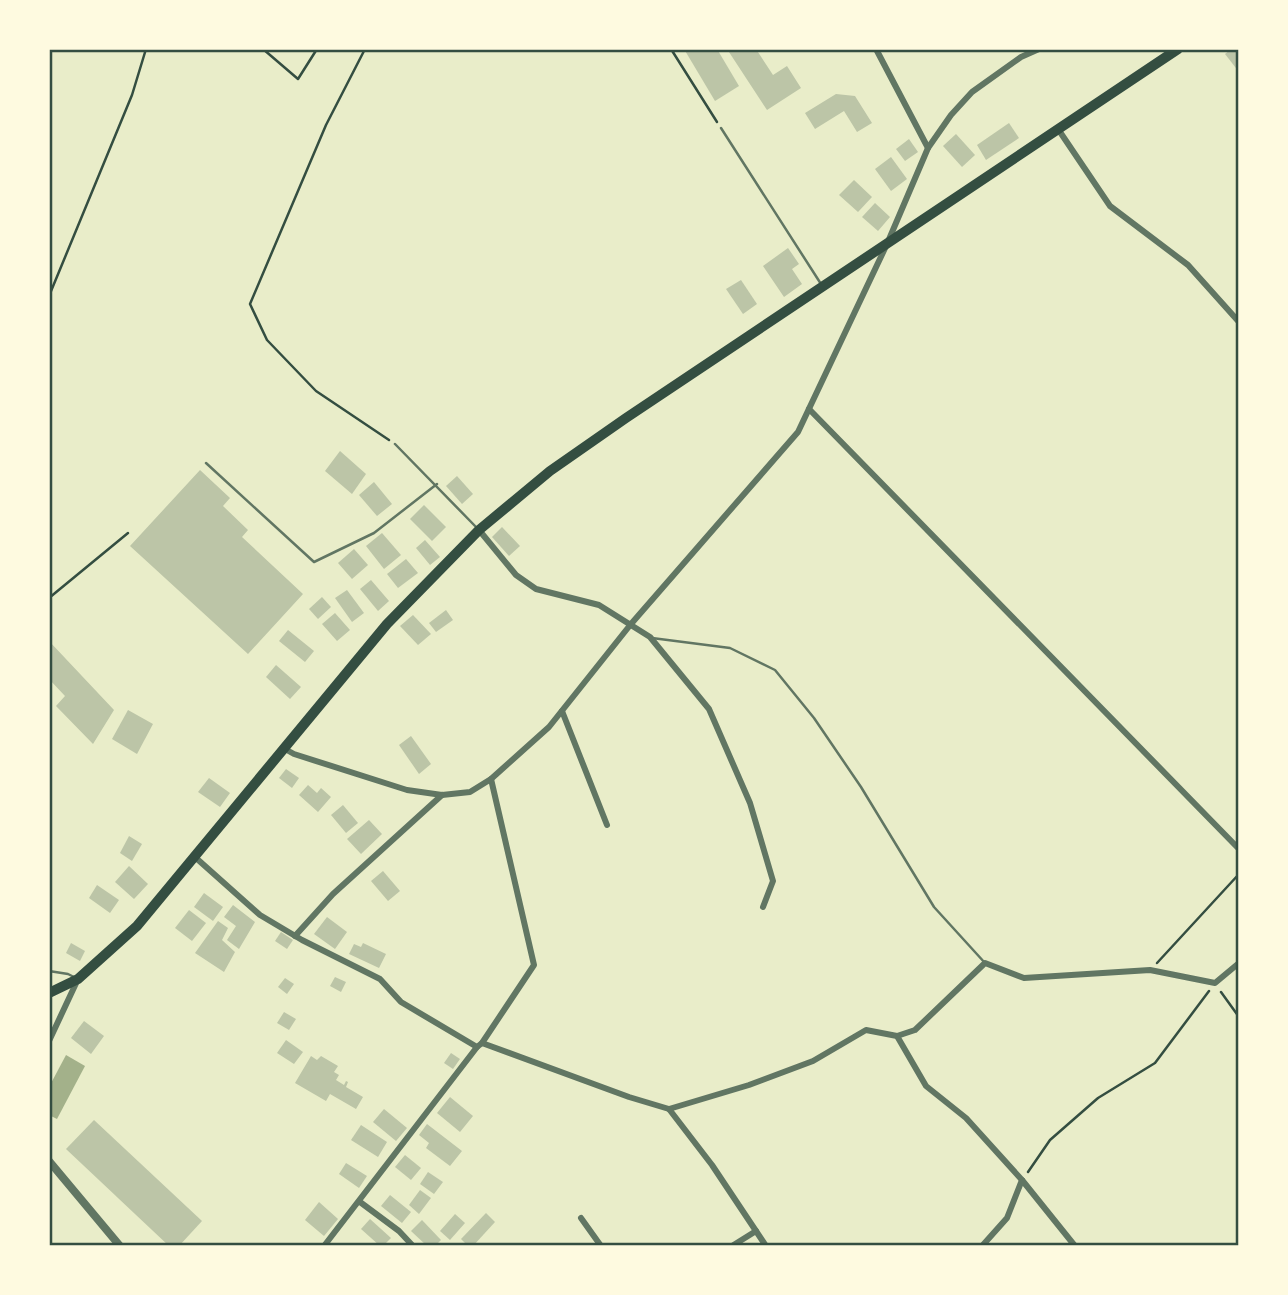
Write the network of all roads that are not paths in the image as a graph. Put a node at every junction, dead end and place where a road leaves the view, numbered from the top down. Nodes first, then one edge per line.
1 (876, 49) edge
2 (1040, 49) edge
3 (1178, 49) edge
4 (721, 128) road end
5 (1058, 129) junction
6 (928, 148) junction
7 (887, 244) junction
8 (823, 287) junction
9 (1239, 322) edge
10 (809, 409) junction
11 (395, 444) road end
12 (206, 463) dead end
13 (437, 484) junction
14 (479, 530) junction
15 (631, 624) junction
16 (650, 637) junction
17 (562, 710) junction
18 (285, 749) junction
19 (491, 779) junction
20 (443, 795) junction
21 (607, 825) dead end
22 (1239, 849) edge
23 (196, 858) junction
24 (763, 907) dead end
25 (295, 936) junction
26 (985, 963) junction
27 (1239, 963) edge
28 (49, 971) edge
29 (78, 979) junction
30 (49, 993) edge
31 (897, 1036) junction
32 (49, 1041) edge
33 (479, 1045) junction
34 (669, 1109) junction
35 (49, 1161) edge
36 (1022, 1181) junction
37 (360, 1202) junction
38 (581, 1218) dead end
39 (756, 1231) junction
40 (120, 1246) edge
41 (324, 1246) edge
42 (413, 1246) edge
43 (601, 1246) edge
44 (732, 1246) edge
45 (766, 1246) edge
46 (982, 1246) edge
47 (1076, 1246) edge

1 - 6 street
2 - 6 street
3 - 5 main road
4 - 8 lane
5 - 7 main road
5 - 9 street
6 - 7 street
7 - 8 main road
7 - 10 street
8 - 14 main road
10 - 15 street
10 - 22 street
11 - 13 lane
12 - 13 lane
13 - 14 lane
14 - 15 street
14 - 18 main road
15 - 16 street
15 - 17 street
16 - 24 street
16 - 26 lane
17 - 19 street
17 - 21 street
18 - 20 street
18 - 23 main road
19 - 20 street
19 - 33 street
20 - 25 street
23 - 25 street
23 - 29 main road
25 - 33 street
26 - 27 street
26 - 31 street
28 - 29 lane
29 - 30 main road
29 - 32 street
31 - 34 street
31 - 36 street
33 - 34 street
33 - 37 street
34 - 39 street
35 - 40 street
36 - 46 street
36 - 47 street
37 - 41 street
37 - 42 street
38 - 43 street
39 - 44 street
39 - 45 street

